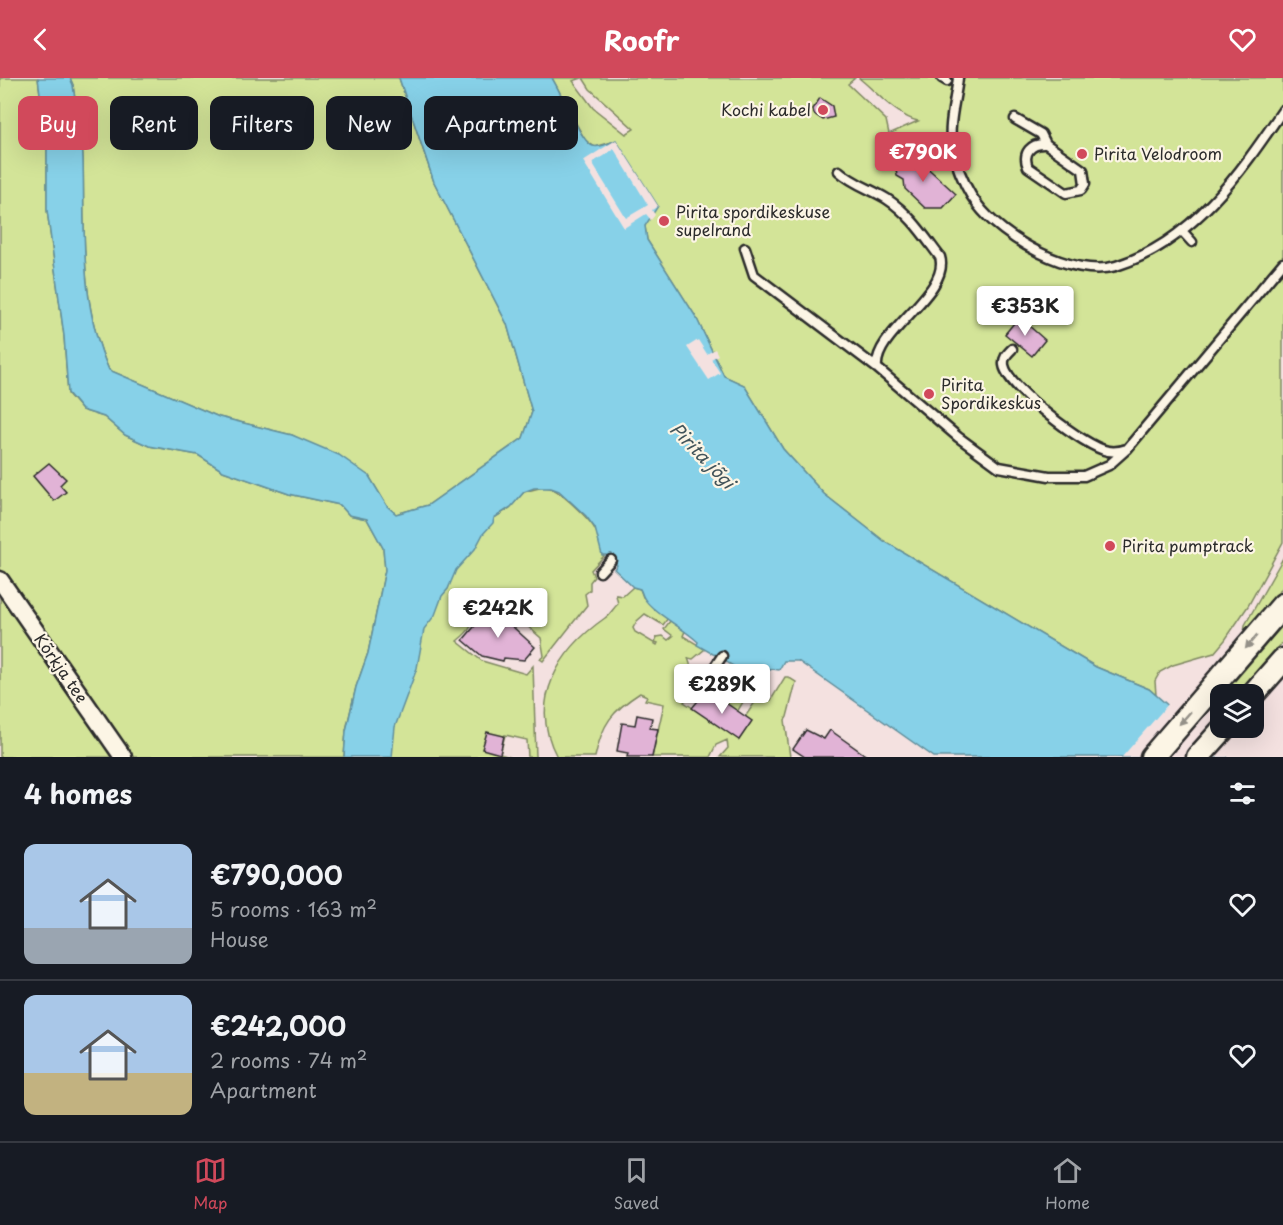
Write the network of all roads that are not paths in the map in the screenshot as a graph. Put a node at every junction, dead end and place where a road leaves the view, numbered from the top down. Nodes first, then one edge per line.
1 (958, 78) edge
2 (1283, 110) edge
3 (1016, 119) dead end
4 (1046, 144) junction
5 (839, 171) dead end
6 (1182, 231) junction
7 (1192, 242) dead end
8 (745, 248) dead end
9 (1283, 263) edge
10 (1012, 349) dead end
11 (877, 368) junction
12 (1127, 449) junction
13 (611, 560) dead end
14 (600, 572) dead end
15 (0, 580) edge
16 (1283, 605) edge
17 (722, 656) dead end
18 (1283, 660) edge
19 (1262, 684) edge
20 (702, 686) dead end
21 (1215, 738) edge
22 (123, 757) edge
23 (1152, 757) edge
24 (1198, 757) edge

1 - 6 lane
2 - 6 lane
3 - 4 lane
4 - 4 lane
5 - 11 lane
6 - 7 lane
8 - 11 lane
9 - 12 lane
10 - 12 lane
11 - 12 lane
13 - 14 lane
15 - 22 street, Kõrkja tee
16 -> 23 main road
17 - 20 lane
18 - 19 main road
21 - 24 main road

